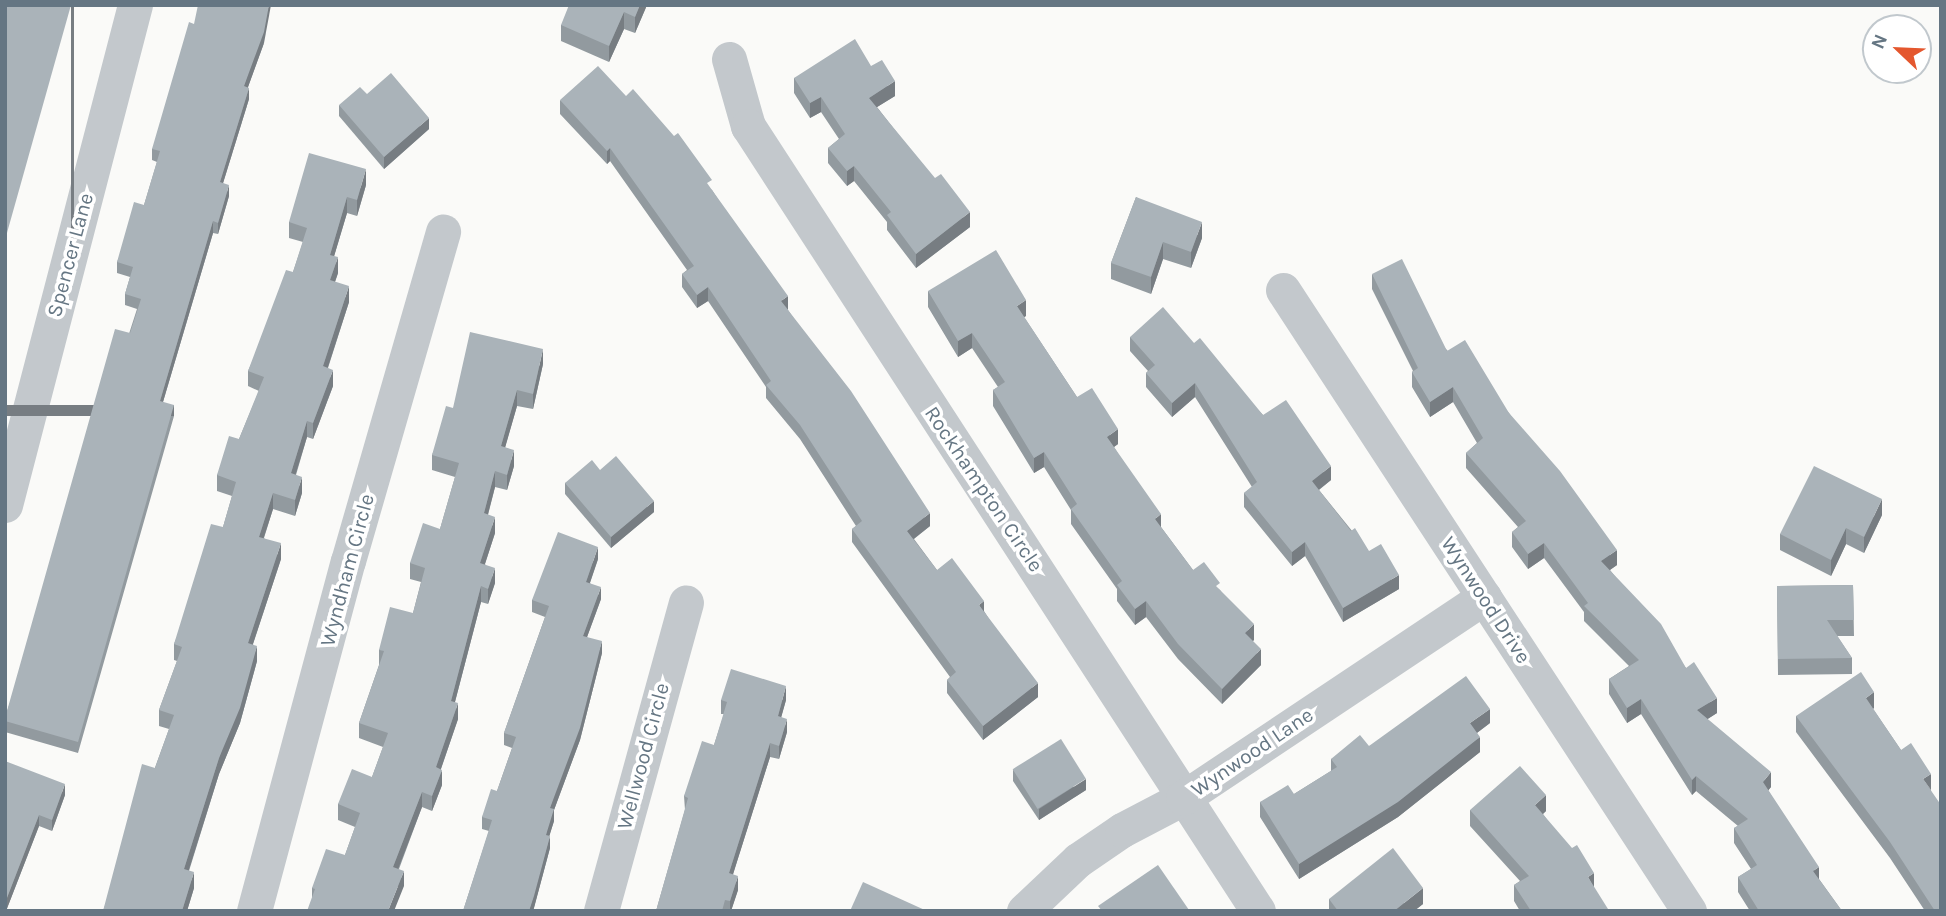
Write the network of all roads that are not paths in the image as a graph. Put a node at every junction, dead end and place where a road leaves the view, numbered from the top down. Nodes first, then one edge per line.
1 (135, 5) edge
2 (729, 59) dead end
3 (443, 231) dead end
4 (1283, 290) dead end
5 (5, 505) edge
6 (1484, 597) junction
7 (686, 602) dead end
8 (1184, 798) junction
9 (254, 911) edge
10 (601, 911) edge
11 (1024, 911) edge
12 (1258, 911) edge
13 (1689, 911) edge

1 - 5 street, Spencer Lane
2 - 8 street, Rockhampton Circle
3 - 9 street, Wyndham Circle
4 - 6 street, Wynwood Drive
6 - 8 street, Wynwood Lane
6 - 13 street, Wynwood Drive
7 - 10 street, Wellwood Circle
8 - 11 street, Wynwood Lane
8 - 12 street, Rockhampton Circle

